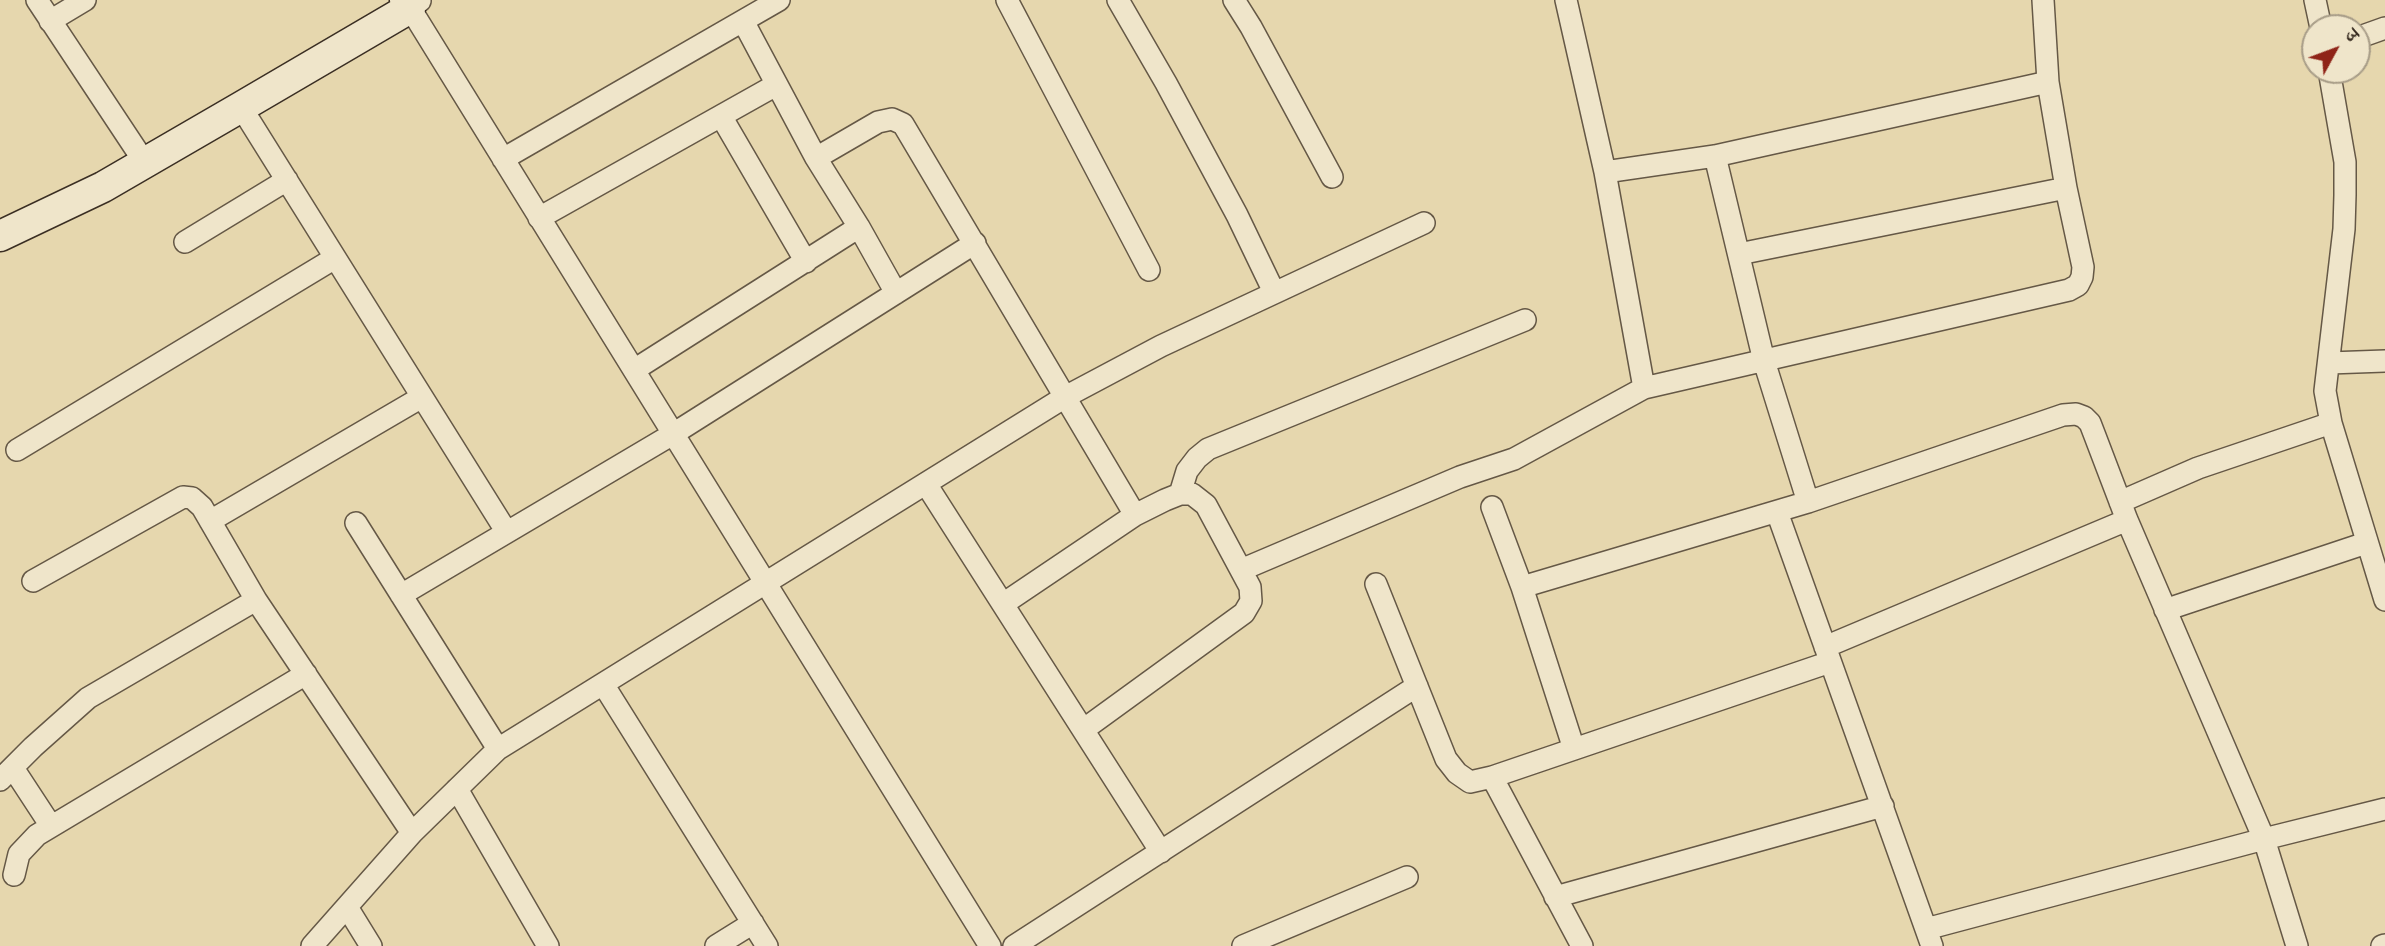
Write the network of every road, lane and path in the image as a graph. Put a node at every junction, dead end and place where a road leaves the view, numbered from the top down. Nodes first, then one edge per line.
1 (37, 0) edge
2 (85, 0) edge
3 (779, 0) edge
4 (1007, 0) edge
5 (1118, 0) edge
6 (1234, 0) edge
7 (1566, 0) edge
8 (2043, 0) edge
9 (412, 3) edge
10 (50, 21) junction
11 (743, 21) junction
12 (2048, 82) junction
13 (2331, 84) edge
14 (776, 85) junction
15 (241, 107) junction
16 (721, 116) junction
17 (1715, 156) junction
18 (816, 158) junction
19 (503, 159) junction
20 (145, 163) junction
21 (1605, 172) junction
22 (1332, 177) dead end
23 (287, 180) junction
24 (2066, 188) junction
25 (539, 218) junction
26 (1424, 223) dead end
27 (859, 227) junction
28 (3, 228) edge
29 (186, 242) dead end
30 (975, 243) junction
31 (1739, 254) junction
32 (335, 258) junction
33 (806, 262) junction
34 (1149, 270) dead end
35 (1274, 292) junction
36 (896, 293) junction
37 (1525, 320) dead end
38 (1764, 361) junction
39 (2385, 361) edge
40 (2329, 363) junction
41 (634, 370) junction
42 (1644, 388) junction
43 (422, 397) junction
44 (1065, 397) junction
45 (2331, 423) junction
46 (673, 434) junction
47 (17, 450) dead end
48 (926, 484) junction
49 (1180, 494) junction
50 (1808, 502) junction
51 (1492, 507) dead end
52 (2123, 511) junction
53 (1777, 512) junction
54 (1135, 515) junction
55 (210, 521) junction
56 (356, 523) dead end
57 (506, 531) junction
58 (2366, 543) junction
59 (1241, 570) junction
60 (33, 581) dead end
61 (766, 584) junction
62 (1376, 584) dead end
63 (1522, 587) junction
64 (401, 595) junction
65 (256, 600) junction
66 (2385, 600) edge
67 (1003, 604) junction
68 (2165, 610) junction
69 (1828, 654) junction
70 (306, 674) junction
71 (603, 684) junction
72 (1416, 686) junction
73 (1083, 730) junction
74 (498, 749) junction
75 (1574, 749) junction
76 (6, 774) edge
77 (1492, 777) junction
78 (457, 789) junction
79 (1882, 806) junction
80 (2385, 809) edge
81 (51, 826) junction
82 (412, 833) junction
83 (2264, 839) junction
84 (1161, 852) junction
85 (14, 875) dead end
86 (1407, 877) dead end
87 (1555, 897) junction
88 (347, 907) junction
89 (753, 923) junction
90 (1929, 937) edge
91 (312, 946) edge
92 (371, 946) edge
93 (548, 946) edge
94 (716, 946) edge
95 (767, 946) edge
96 (990, 946) edge
97 (1014, 946) edge
98 (1242, 946) edge
99 (1582, 946) edge
100 (2297, 946) edge

1 - 10 street
2 - 10 street
3 - 11 street
4 - 34 street
5 - 35 street
6 - 22 street
7 - 21 street
8 - 12 street
9 - 15 street
9 - 19 street
10 - 20 street
11 - 14 street
11 - 19 street
12 - 17 street
12 - 24 street
13 - 40 street
14 - 16 street
14 - 18 street
15 - 20 street
15 - 23 street
16 - 25 street
16 - 33 street
17 - 21 street
17 - 31 street
18 - 27 street
18 - 30 street
19 - 25 street
20 - 28 street
21 - 42 street
23 - 29 street
23 - 32 street
24 - 31 street
24 - 38 street
25 - 41 street
26 - 35 street
27 - 33 street
27 - 36 street
30 - 36 street
30 - 44 street
31 - 38 street
32 - 43 street
32 - 47 street
33 - 41 street
35 - 44 street
36 - 46 street
37 - 49 street
38 - 42 street
38 - 50 street
39 - 40 street
40 - 45 street
41 - 46 street
42 - 59 street
43 - 55 street
43 - 57 street
44 - 48 street
44 - 54 street
45 - 52 street
45 - 58 street
46 - 57 street
46 - 61 street
48 - 61 street
48 - 67 street
49 - 54 street
49 - 59 street
50 - 52 street
50 - 53 street
51 - 63 street
52 - 68 street
52 - 69 street
53 - 63 street
53 - 69 street
54 - 67 street
55 - 60 street
55 - 65 street
56 - 64 street
57 - 64 street
58 - 66 street
58 - 68 street
59 - 73 street
61 - 71 street
61 - 96 street
62 - 72 street
63 - 75 street
64 - 74 street
65 - 70 street
65 - 76 street
67 - 73 street
68 - 83 street
69 - 75 street
69 - 79 street
70 - 81 street
70 - 82 street
71 - 74 street
71 - 89 street
72 - 77 street
72 - 84 street
73 - 84 street
74 - 78 street
75 - 77 street
76 - 81 street
77 - 87 street
78 - 82 street
78 - 93 street
79 - 87 street
79 - 90 street
80 - 83 street
81 - 85 street
82 - 88 street
83 - 90 street
83 - 100 street
84 - 97 street
86 - 98 street
87 - 99 street
88 - 91 street
88 - 92 street
89 - 94 street
89 - 95 street

